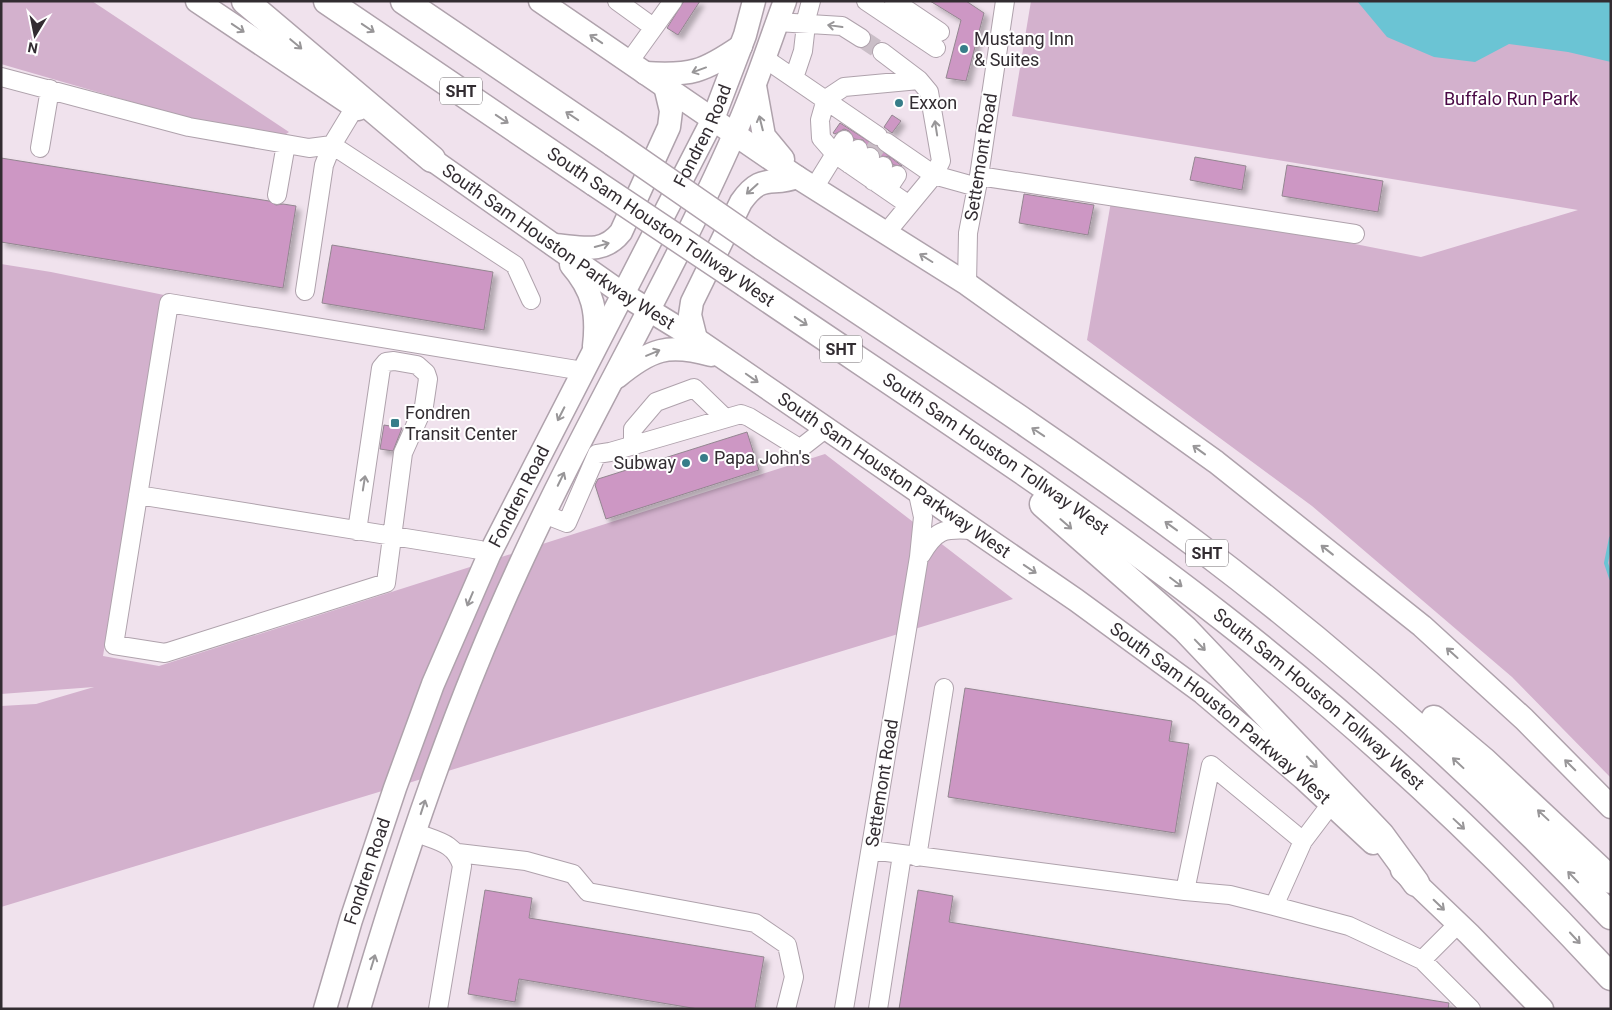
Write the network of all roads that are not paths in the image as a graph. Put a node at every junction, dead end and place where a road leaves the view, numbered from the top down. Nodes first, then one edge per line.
1 (198, 1) edge
2 (245, 1) edge
3 (327, 1) edge
4 (404, 1) edge
5 (432, 1) edge
6 (617, 1) edge
7 (672, 1) edge
8 (754, 1) edge
9 (811, 1) edge
10 (866, 1) edge
11 (894, 1) edge
12 (1005, 1) edge
13 (552, 5) edge
14 (781, 11) edge
15 (806, 25) junction
16 (653, 28) junction
17 (862, 38) tunnel mouth
18 (741, 46) junction
19 (882, 52) tunnel mouth
20 (764, 58) junction
21 (637, 67) junction
22 (1, 77) edge
23 (513, 77) junction
24 (794, 78) junction
25 (919, 80) junction
26 (754, 82) junction
27 (665, 86) junction
28 (50, 89) junction
29 (826, 100) junction
30 (355, 107) junction
31 (714, 119) junction
32 (735, 134) junction
33 (286, 144) junction
34 (332, 145) junction
35 (40, 148) dead end
36 (873, 153) junction
37 (432, 159) junction
38 (934, 175) junction
39 (806, 182) junction
40 (978, 182) junction
41 (277, 195) dead end
42 (909, 205) junction
43 (886, 233) junction
44 (1355, 234) dead end
45 (554, 245) junction
46 (967, 284) junction
47 (305, 291) dead end
48 (623, 294) junction
49 (531, 300) dead end
50 (649, 310) junction
51 (696, 339) junction
52 (420, 344) junction
53 (594, 350) junction
54 (724, 359) junction
55 (417, 365) junction
56 (583, 371) junction
57 (612, 380) junction
58 (936, 412) junction
59 (725, 418) junction
60 (825, 429) junction
61 (633, 446) junction
62 (589, 448) junction
63 (918, 494) junction
64 (138, 495) junction
65 (972, 530) junction
66 (357, 531) junction
67 (390, 536) junction
68 (1198, 546) junction
69 (489, 555) junction
70 (919, 558) junction
71 (517, 570) junction
72 (944, 688) dead end
73 (1331, 804) junction
74 (1608, 804) edge
75 (384, 821) junction
76 (414, 832) junction
77 (1303, 841) junction
78 (871, 850) junction
79 (458, 853) junction
80 (909, 856) junction
81 (1611, 880) edge
82 (1416, 883) junction
83 (1185, 891) junction
84 (1274, 906) junction
85 (1609, 914) edge
86 (1458, 924) junction
87 (1422, 960) junction
88 (1605, 970) edge
89 (325, 1009) edge
90 (359, 1009) edge
91 (438, 1009) edge
92 (786, 1009) edge
93 (844, 1009) edge
94 (878, 1009) edge
95 (1471, 1009) edge
96 (1542, 1009) edge

1 -> 30 main road, South Sam Houston Parkway West
2 -> 37 highway
3 -> 58 highway, South Sam Houston Tollway West / SHT, bridge
4 - 23 highway, SHT
5 - 23 highway
6 - 16 street
7 - 16 street
8 - 18 main road, Fondren Road
9 - 15 street
10 - 11 street
12 - 40 street, Settemont Road
21 -> 13 main road
14 - 15 street
14 - 20 main road, Fondren Road
17 -> 15 street
15 - 24 street
16 - 21 street
18 -> 21 main road
18 - 31 main road, Fondren Road
19 - 25 street
20 - 24 street
20 - 26 main road, Fondren Road
21 - 27 main road
22 - 28 street
68 -> 23 highway, SHT, bridge
24 - 29 street
25 - 29 street
38 -> 25 street
26 - 32 main road, Fondren Road
39 -> 26 main road
27 - 31 main road
45 -> 27 main road
28 - 33 street
28 - 35 street
29 - 36 street
29 - 36 street
30 - 34 street
30 - 37 main road, South Sam Houston Parkway West
31 - 32 main road
31 - 48 main road, Fondren Road
32 - 39 main road
32 - 50 main road, Fondren Road
33 - 34 street
33 - 41 street
34 - 47 street
34 - 49 street
36 - 38 street
36 - 39 street
36 - 42 street
37 - 45 main road, South Sam Houston Parkway West
38 - 40 street
38 - 42 street
39 - 43 main road
39 -> 51 main road
40 - 44 street
40 - 46 street, Settemont Road
42 - 43 street
46 -> 43 main road
45 - 48 main road, South Sam Houston Parkway West
45 - 53 main road
74 -> 46 main road
48 - 50 main road, South Sam Houston Parkway West
48 - 53 main road, Fondren Road
50 - 51 main road, South Sam Houston Parkway West
50 - 57 main road, Fondren Road
51 - 54 main road, South Sam Houston Parkway West
52 - 55 street
52 - 56 street
52 - 64 street
53 - 56 main road, Fondren Road
57 -> 54 main road
54 -> 60 main road, South Sam Houston Parkway West
66 -> 55 street
55 - 67 street
56 -> 69 main road, Fondren Road
57 - 62 main road, Fondren Road
58 -> 82 highway
58 -> 88 highway, South Sam Houston Tollway West / SHT
59 - 60 street
59 - 61 street
59 - 61 street
60 - 63 main road, South Sam Houston Parkway West
61 - 62 street
62 - 71 main road, Fondren Road
63 - 65 main road, South Sam Houston Parkway West
63 - 70 street, Settemont Road
64 - 66 street
64 - 67 street
65 - 70 street, Settemont Road
65 -> 73 main road, South Sam Houston Parkway West
66 - 67 street
67 - 69 street
81 -> 68 highway
85 -> 68 highway, SHT
69 - 71 main road
69 -> 75 main road, Fondren Road
70 - 78 street, Settemont Road
76 -> 71 main road, Fondren Road
72 - 80 street
73 - 77 street
73 - 82 main road, South Sam Houston Parkway West
75 - 76 main road
75 - 89 main road, Fondren Road
76 - 79 street
90 -> 76 main road, Fondren Road
77 - 83 street
77 - 84 street
78 - 80 street
78 - 93 street, Settemont Road
79 - 91 street
79 - 92 street
80 - 83 street
80 - 94 street
82 -> 86 main road, South Sam Houston Parkway West
83 - 84 street
84 - 87 street
86 - 87 street
86 - 96 main road, South Sam Houston Parkway West
87 - 95 street

